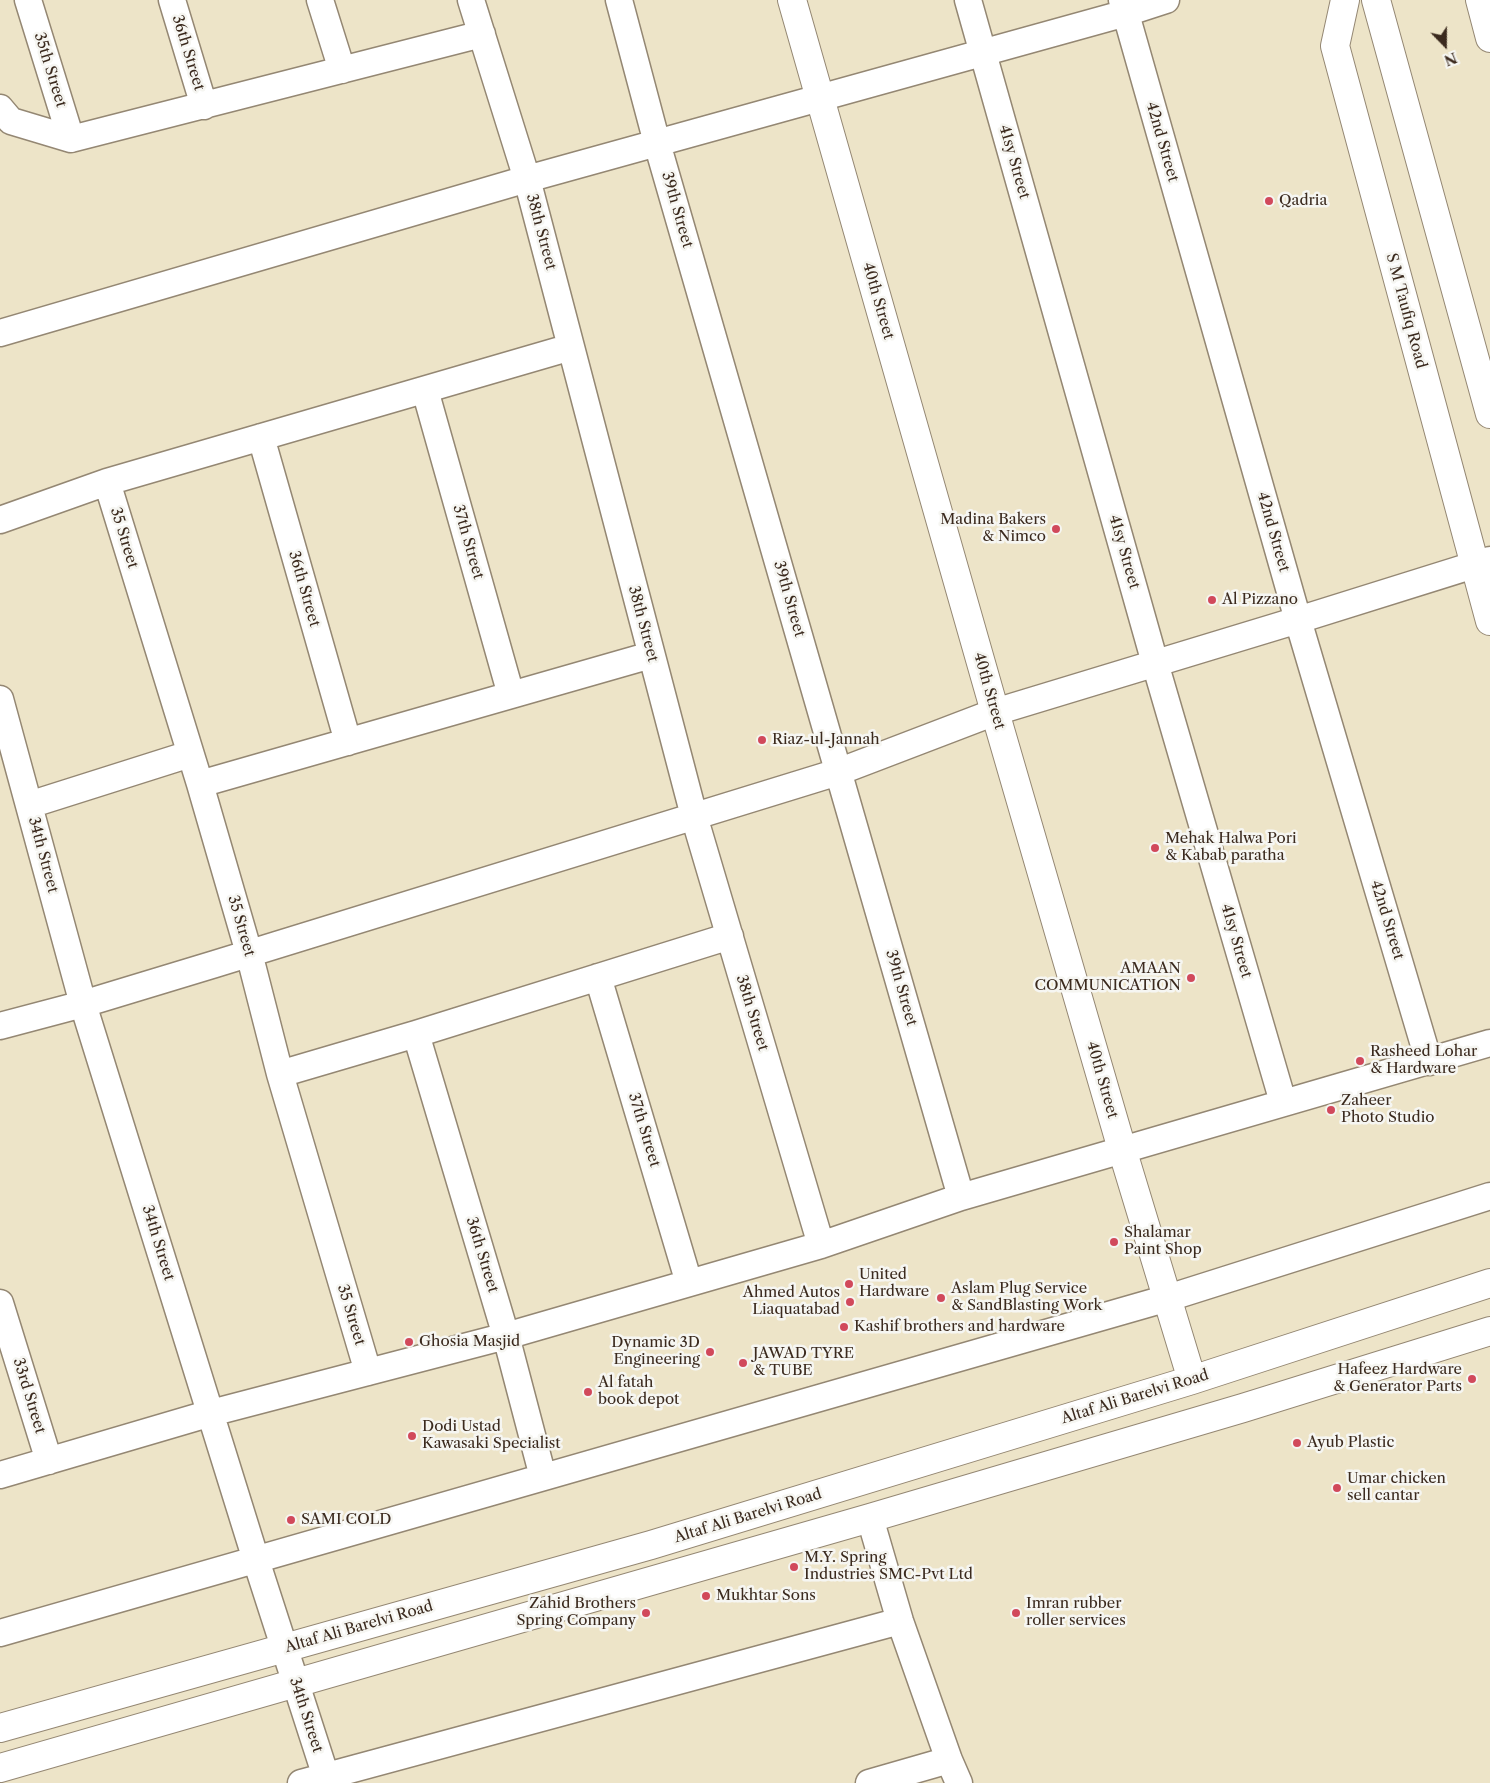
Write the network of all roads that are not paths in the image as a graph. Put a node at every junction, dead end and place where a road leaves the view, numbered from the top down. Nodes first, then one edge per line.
1 (28, 0) edge
2 (172, 0) edge
3 (320, 0) edge
4 (471, 0) edge
5 (619, 0) edge
6 (792, 0) edge
7 (968, 0) edge
8 (1166, 0) edge
9 (1344, 0) edge
10 (1480, 0) edge
11 (1486, 0) edge
12 (1490, 3) edge
13 (1124, 7) edge
14 (1378, 9) edge
15 (482, 34) junction
16 (1490, 38) edge
17 (983, 52) junction
18 (342, 70) junction
19 (820, 97) junction
20 (204, 106) junction
21 (0, 108) edge
22 (71, 140) junction
23 (658, 143) junction
24 (527, 179) junction
25 (0, 333) edge
26 (571, 347) junction
27 (424, 390) junction
28 (1490, 414) edge
29 (261, 437) junction
30 (107, 482) junction
31 (0, 520) edge
32 (1482, 562) edge
33 (1298, 620) junction
34 (1490, 621) edge
35 (651, 655) junction
36 (1155, 663) junction
37 (511, 695) junction
38 (0, 699) edge
39 (995, 712) junction
40 (348, 742) junction
41 (190, 754) junction
42 (838, 772) junction
43 (200, 784) junction
44 (29, 805) junction
45 (694, 816) junction
46 (730, 936) junction
47 (249, 953) junction
48 (598, 977) junction
49 (83, 1004) junction
50 (0, 1026) edge
51 (416, 1034) junction
52 (1490, 1043) edge
53 (1429, 1062) junction
54 (280, 1074) junction
55 (1283, 1102) junction
56 (1122, 1149) junction
57 (1490, 1196) edge
58 (961, 1197) junction
59 (821, 1245) junction
60 (689, 1283) junction
61 (1490, 1283) edge
62 (1168, 1298) junction
63 (0, 1303) edge
64 (1490, 1331) edge
65 (506, 1336) junction
66 (368, 1372) junction
67 (1192, 1380) junction
68 (210, 1413) junction
69 (49, 1460) junction
70 (0, 1475) edge
71 (544, 1477) junction
72 (870, 1518) junction
73 (256, 1560) junction
74 (900, 1622) junction
75 (0, 1633) edge
76 (285, 1648) junction
77 (296, 1682) junction
78 (0, 1728) edge
79 (0, 1768) edge
80 (954, 1771) edge
81 (327, 1779) edge
82 (301, 1783) edge
83 (869, 1783) edge

1 - 22 street, 35th Street
2 - 20 street, 36th Street
3 - 18 street
4 - 15 street, 38th Street
5 - 23 street, 39th Street
6 - 19 main road, 40th Street
7 - 17 street, 41sy Street
8 - 13 street
9 - 32 main road, S M Taufiq Road
10 - 16 main road
11 - 12 main road
13 - 17 street
13 - 33 street, 42nd Street
14 - 28 main road
15 - 18 street
15 - 24 street, 38th Street
17 - 19 street
17 - 36 street, 41sy Street
18 - 20 street
19 - 23 street
19 - 39 main road, 40th Street
20 - 22 street
21 - 22 street
23 - 24 street
23 - 42 street, 39th Street
24 - 25 street
24 - 26 street, 38th Street
26 - 27 street
26 - 35 street, 38th Street
27 - 29 street
27 - 37 street, 37th Street
29 - 30 street
29 - 40 street, 36th Street
30 - 31 street
30 - 41 street, 35 Street
32 - 33 street
32 - 34 main road, S M Taufiq Road
33 - 36 street
33 - 53 street, 42nd Street
35 - 37 street
35 - 45 street, 38th Street
36 - 39 street
36 - 55 street, 41sy Street
37 - 40 street
38 - 44 street, 34th Street
39 - 42 street
39 - 56 main road, 40th Street
40 - 43 street
41 - 43 street, 35 Street
41 - 44 street
42 - 45 street
42 - 58 street, 39th Street
43 - 47 street, 35 Street
44 - 49 street, 34th Street
45 - 46 street, 38th Street
45 - 47 street
46 - 48 street
46 - 59 street, 38th Street
47 - 49 street
47 - 54 street, 35 Street
48 - 51 street
48 - 60 street, 37th Street
49 - 50 street
49 - 68 street, 34th Street
51 - 54 street
51 - 65 street, 36th Street
52 - 53 street
53 - 55 street
54 - 66 street, 35 Street
55 - 56 street
56 - 58 street
56 - 62 main road, 40th Street
57 - 62 street
58 - 59 street
59 - 60 street
60 - 65 street
61 - 67 main road, Altaf Ali Barelvi Road
62 - 67 main road, 40th Street
62 - 71 street
63 - 69 street, 33rd Street
64 - 72 main road
65 - 66 street
65 - 71 street, 36th Street
66 - 68 street
67 - 76 main road, Altaf Ali Barelvi Road
68 - 69 street
68 - 73 street, 34th Street
69 - 70 street
71 - 73 street
72 - 74 street
72 - 77 main road
73 - 75 street
73 - 76 street, 34th Street
74 - 80 street
74 - 81 street
76 - 77 street, 34th Street
76 - 78 main road, Altaf Ali Barelvi Road
77 - 79 main road
77 - 81 street, 34th Street
80 - 83 street
81 - 82 street

